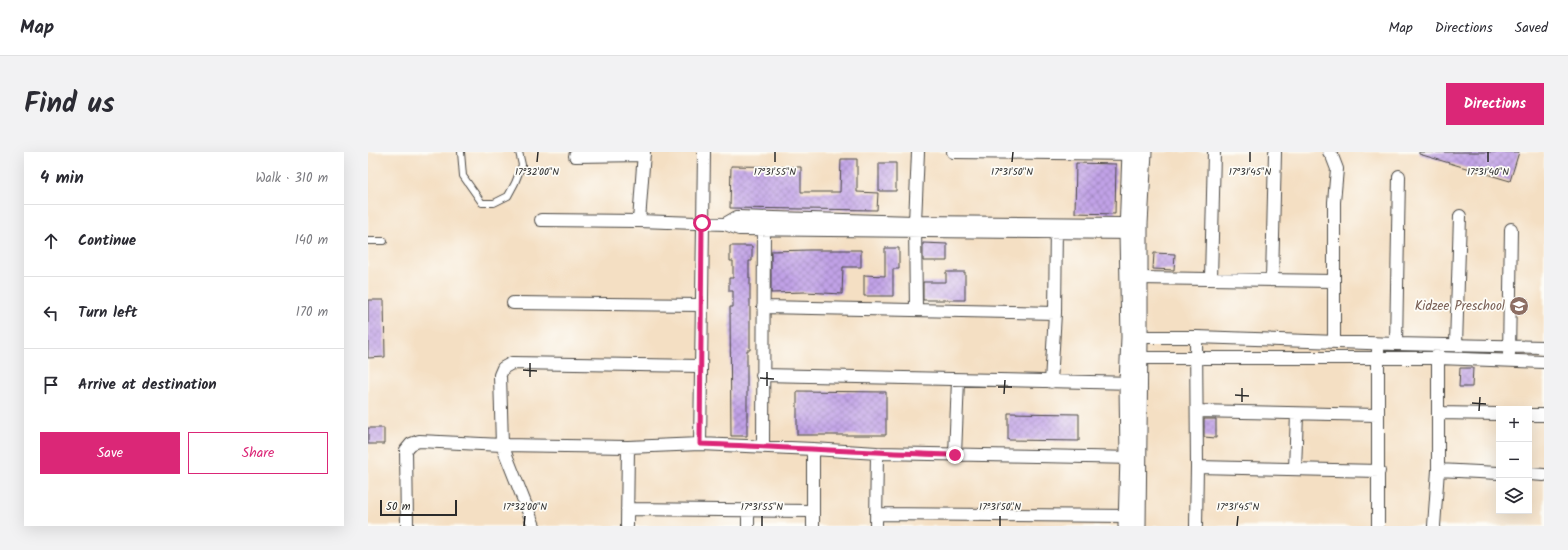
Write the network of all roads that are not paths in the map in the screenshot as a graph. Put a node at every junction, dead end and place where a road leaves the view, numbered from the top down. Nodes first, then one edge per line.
1 (460, 152) edge
2 (519, 152) edge
3 (704, 152) edge
4 (918, 152) edge
5 (953, 152) edge
6 (1214, 152) edge
7 (1275, 152) edge
8 (1329, 152) edge
9 (1049, 153) edge
10 (1137, 153) edge
11 (644, 154) edge
12 (575, 156) dead end
13 (1399, 176) dead end
14 (1460, 216) dead end
15 (541, 220) dead end
16 (639, 221) junction
17 (702, 223) junction
18 (764, 223) junction
19 (915, 226) junction
20 (1056, 228) junction
21 (1133, 229) junction
22 (1511, 229) dead end
23 (368, 241) edge
24 (384, 241) dead end
25 (1139, 278) junction
26 (1211, 279) junction
27 (1272, 280) junction
28 (1334, 281) junction
29 (513, 303) dead end
30 (702, 305) junction
31 (763, 307) junction
32 (916, 309) junction
33 (1054, 313) junction
34 (1196, 337) junction
35 (1134, 338) junction
36 (1334, 341) junction
37 (1378, 343) junction
38 (1396, 344) junction
39 (1438, 344) junction
40 (1456, 345) junction
41 (1509, 346) junction
42 (1544, 346) edge
43 (1195, 358) junction
44 (1378, 358) junction
45 (1438, 358) junction
46 (1134, 359) junction
47 (1509, 360) junction
48 (1544, 362) edge
49 (701, 366) junction
50 (762, 375) junction
51 (958, 380) junction
52 (1051, 382) junction
53 (1133, 383) junction
54 (1197, 411) junction
55 (1438, 413) junction
56 (1296, 414) junction
57 (1496, 414) edge
58 (1532, 415) edge
59 (1544, 415) edge
60 (1377, 416) junction
61 (700, 444) junction
62 (502, 445) junction
63 (763, 446) junction
64 (628, 447) junction
65 (813, 449) junction
66 (877, 453) junction
67 (955, 455) junction
68 (1134, 458) junction
69 (1198, 467) junction
70 (1295, 469) junction
71 (1438, 470) junction
72 (1379, 472) junction
73 (1496, 473) edge
74 (1532, 474) edge
75 (1544, 475) edge
76 (627, 509) junction
77 (748, 510) junction
78 (813, 511) junction
79 (876, 514) junction
80 (1132, 521) edge
81 (407, 526) edge
82 (534, 526) edge
83 (627, 526) edge
84 (748, 526) edge
85 (813, 526) edge
86 (876, 526) edge
87 (1196, 526) edge
88 (1378, 526) edge
89 (1434, 526) edge

1 - 2 lane
3 - 17 street
4 - 19 street
5 - 9 street
6 - 26 street
7 - 27 street
8 - 28 street
9 - 10 street
10 - 21 street
11 - 12 street
11 - 16 street
13 - 38 street
14 - 40 street
15 - 16 street
16 - 17 street
17 - 18 street
17 - 30 street
18 - 19 street
18 - 31 street
19 - 20 street
19 - 32 street
20 - 21 street
20 - 33 street
21 - 25 street
21 - 35 street
22 - 41 street
23 - 24 lane
25 - 26 street
25 - 35 street
26 - 27 street
27 - 28 street
28 - 36 street
29 - 30 street
30 - 49 street
31 - 32 street
31 - 50 street
32 - 33 street
33 - 52 street
34 - 35 street
34 - 36 street
34 - 43 street
35 - 46 street
36 - 37 street
37 - 38 street
37 - 44 street
38 - 39 street
39 - 40 street
39 - 45 street
40 - 41 street
41 - 42 street
41 - 47 street
43 - 44 street
43 - 46 street
43 - 54 street
44 - 45 street
44 - 60 street
45 - 47 street
45 - 55 street
46 - 53 street
47 - 48 street
49 - 61 street
49 - 62 street
50 - 51 street
50 - 63 street
51 - 52 street
51 - 67 street
52 - 53 street
53 - 68 street
54 - 56 street
54 - 69 street
55 - 57 street
55 - 71 street
56 - 60 street
56 - 70 street
58 - 59 street
60 - 72 street
61 - 63 street
61 - 64 street
62 - 64 street
62 - 81 street
62 - 82 street
63 - 65 street
64 - 76 street
65 - 66 street
65 - 78 street
66 - 67 street
66 - 79 street
67 - 68 street
68 - 80 street
69 - 70 street
69 - 87 street
70 - 72 street
71 - 73 street
71 - 89 street
72 - 88 street
74 - 75 street
76 - 77 street
76 - 83 street
77 - 78 street
77 - 84 street
78 - 85 street
79 - 80 street
79 - 86 street

